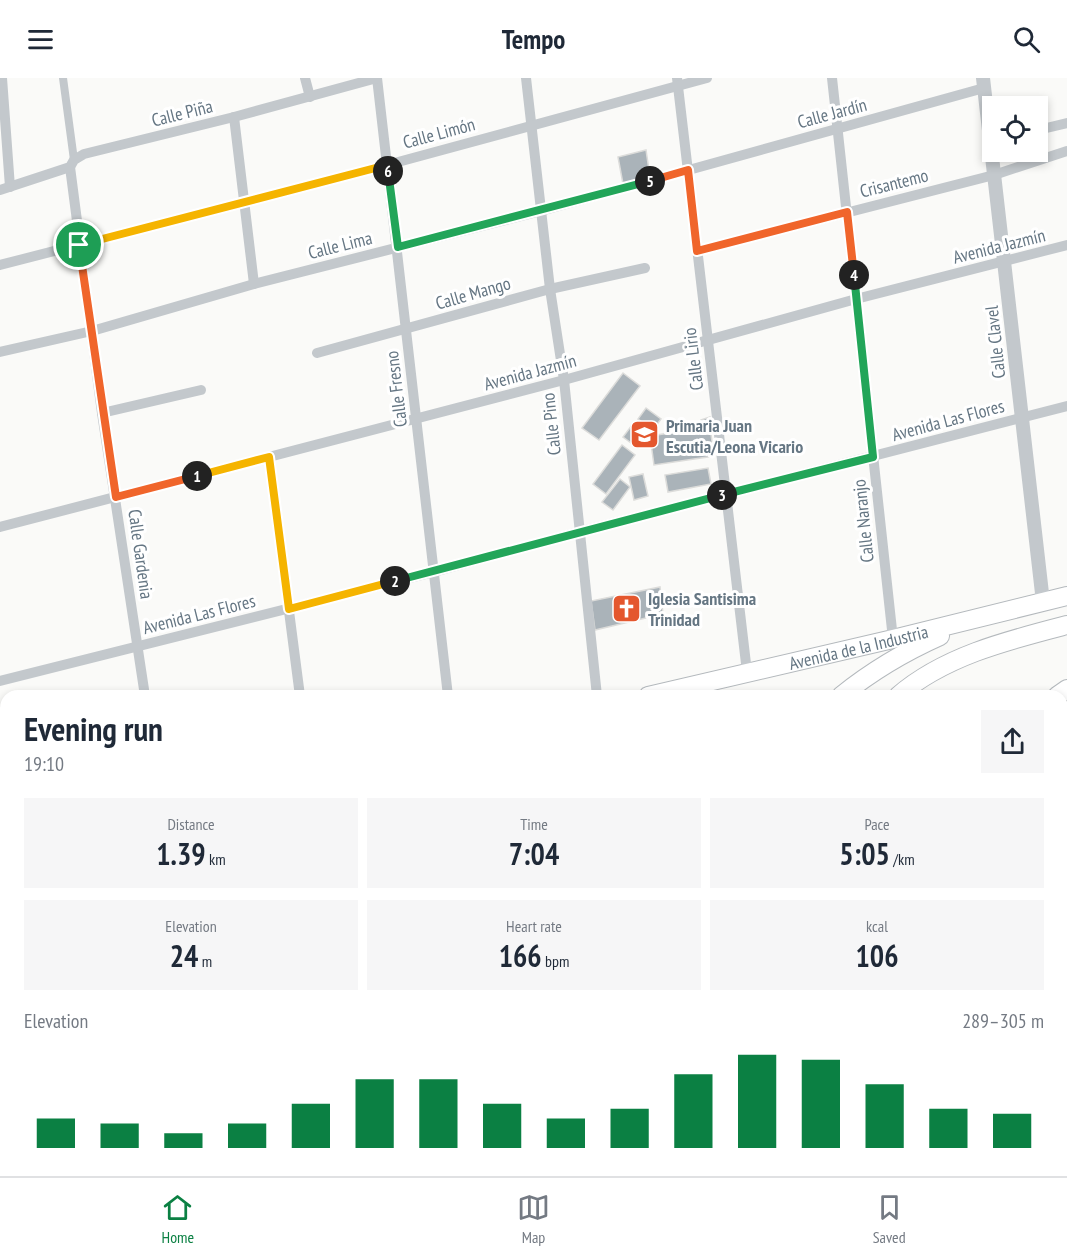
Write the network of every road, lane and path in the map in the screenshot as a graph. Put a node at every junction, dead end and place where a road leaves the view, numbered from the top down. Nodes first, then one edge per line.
1 (2, 78) edge
2 (63, 78) edge
3 (305, 78) edge
4 (377, 78) edge
5 (526, 78) edge
6 (707, 78) edge
7 (832, 78) edge
8 (677, 82) edge
9 (984, 83) edge
10 (310, 97) junction
11 (234, 117) junction
12 (1067, 123) edge
13 (531, 125) junction
14 (1048, 128) edge
15 (838, 129) junction
16 (1067, 151) edge
17 (993, 162) edge
18 (72, 163) junction
19 (387, 165) junction
20 (688, 170) junction
21 (994, 175) junction
22 (5, 188) edge
23 (244, 201) junction
24 (541, 211) junction
25 (847, 212) junction
26 (79, 245) junction
27 (1067, 245) edge
28 (398, 247) junction
29 (697, 251) junction
30 (1004, 261) junction
31 (0, 264) edge
32 (645, 268) dead end
33 (254, 284) junction
34 (550, 289) junction
35 (856, 299) junction
36 (406, 329) junction
37 (92, 331) junction
38 (708, 341) junction
39 (0, 352) edge
40 (317, 353) dead end
41 (564, 380) junction
42 (201, 390) dead end
43 (1067, 406) edge
44 (102, 413) junction
45 (416, 418) junction
46 (1022, 418) junction
47 (269, 457) junction
48 (873, 457) junction
49 (726, 494) junction
50 (116, 497) junction
51 (0, 527) edge
52 (578, 532) junction
53 (434, 572) junction
54 (1067, 596) edge
55 (1043, 602) junction
56 (289, 609) junction
57 (985, 616) junction
58 (1067, 625) edge
59 (893, 639) junction
60 (138, 646) junction
61 (747, 672) junction
62 (0, 681) edge
63 (144, 690) edge
64 (299, 690) edge
65 (447, 690) edge
66 (596, 690) edge
67 (673, 690) edge
68 (849, 690) edge
69 (905, 690) edge

1 - 22 street
2 - 18 street, Calle Gardenia
3 - 10 street
4 - 10 street, Calle Piña
4 - 19 street, Calle Fresno
5 - 13 street, Calle Pino
6 - 8 street, Calle Limón
7 - 15 street, Calle Naranjo
8 - 13 street, Calle Limón
8 - 20 street, Calle Lirio
9 - 15 street, Calle Jardín
10 - 11 street, Calle Piña
11 - 18 street, Calle Piña
11 - 23 street
12 - 14 street
13 - 19 street, Calle Limón
13 - 24 street, Calle Pino
15 - 20 street, Calle Jardín
15 - 25 street, Calle Naranjo
16 - 21 street, Crisantemo
17 - 21 street, Calle Clavel
18 - 22 street, Calle Piña
18 - 26 street, Calle Gardenia
19 - 23 street, Calle Limón
19 - 28 street, Calle Fresno
20 - 24 street, Calle Lima
20 - 29 street, Calle Lirio
21 - 25 street, Crisantemo
21 - 30 street, Calle Clavel
23 - 26 street, Calle Limón
23 - 33 street
24 - 28 street, Calle Lima
24 - 34 street, Calle Pino
25 - 29 street, Crisantemo
25 - 35 street, Calle Naranjo
26 - 31 street, Calle Limón
26 - 37 street, Calle Gardenia
27 - 30 street, Avenida Jazmín
28 - 33 street, Calle Lima
28 - 36 street, Calle Fresno
29 - 38 street, Calle Lirio
30 - 35 street, Avenida Jazmín
30 - 46 street, Calle Clavel
32 - 34 street, Calle Mango
33 - 37 street, Calle Lima
34 - 36 street, Calle Mango
34 - 41 street, Calle Pino
35 - 38 street, Avenida Jazmín
35 - 48 street, Calle Naranjo
36 - 40 street, Calle Mango
36 - 45 street, Calle Fresno
37 - 39 street, Calle Lima
37 - 44 street, Calle Gardenia
38 - 41 street, Avenida Jazmín
38 - 49 street, Calle Lirio
41 - 45 street, Avenida Jazmín
41 - 52 street, Calle Pino
42 - 44 street
43 - 46 street, Avenida Las Flores
44 - 50 street, Calle Gardenia
45 - 47 street, Avenida Jazmín
45 - 53 street, Calle Fresno
46 - 48 street, Avenida Las Flores
46 - 55 street, Calle Clavel
47 - 50 street, Avenida Jazmín
47 - 56 street
48 - 49 street, Avenida Las Flores
48 - 59 street, Calle Naranjo
49 - 52 street, Avenida Las Flores
49 - 61 street, Calle Lirio
50 - 51 street, Avenida Jazmín
50 - 60 street, Calle Gardenia
52 - 53 street, Avenida Las Flores
52 - 66 street, Calle Pino
53 - 56 street, Avenida Las Flores
53 - 65 street, Calle Fresno
54 - 55 highway, Avenida de la Industria
55 - 57 highway, Avenida de la Industria
56 - 60 street, Avenida Las Flores
56 - 64 street
57 - 59 highway, Avenida de la Industria
57 - 68 highway
58 - 69 highway
59 - 61 highway, Avenida de la Industria
60 - 62 street, Avenida Las Flores
60 - 63 street, Calle Gardenia
61 - 67 highway, Avenida de la Industria

